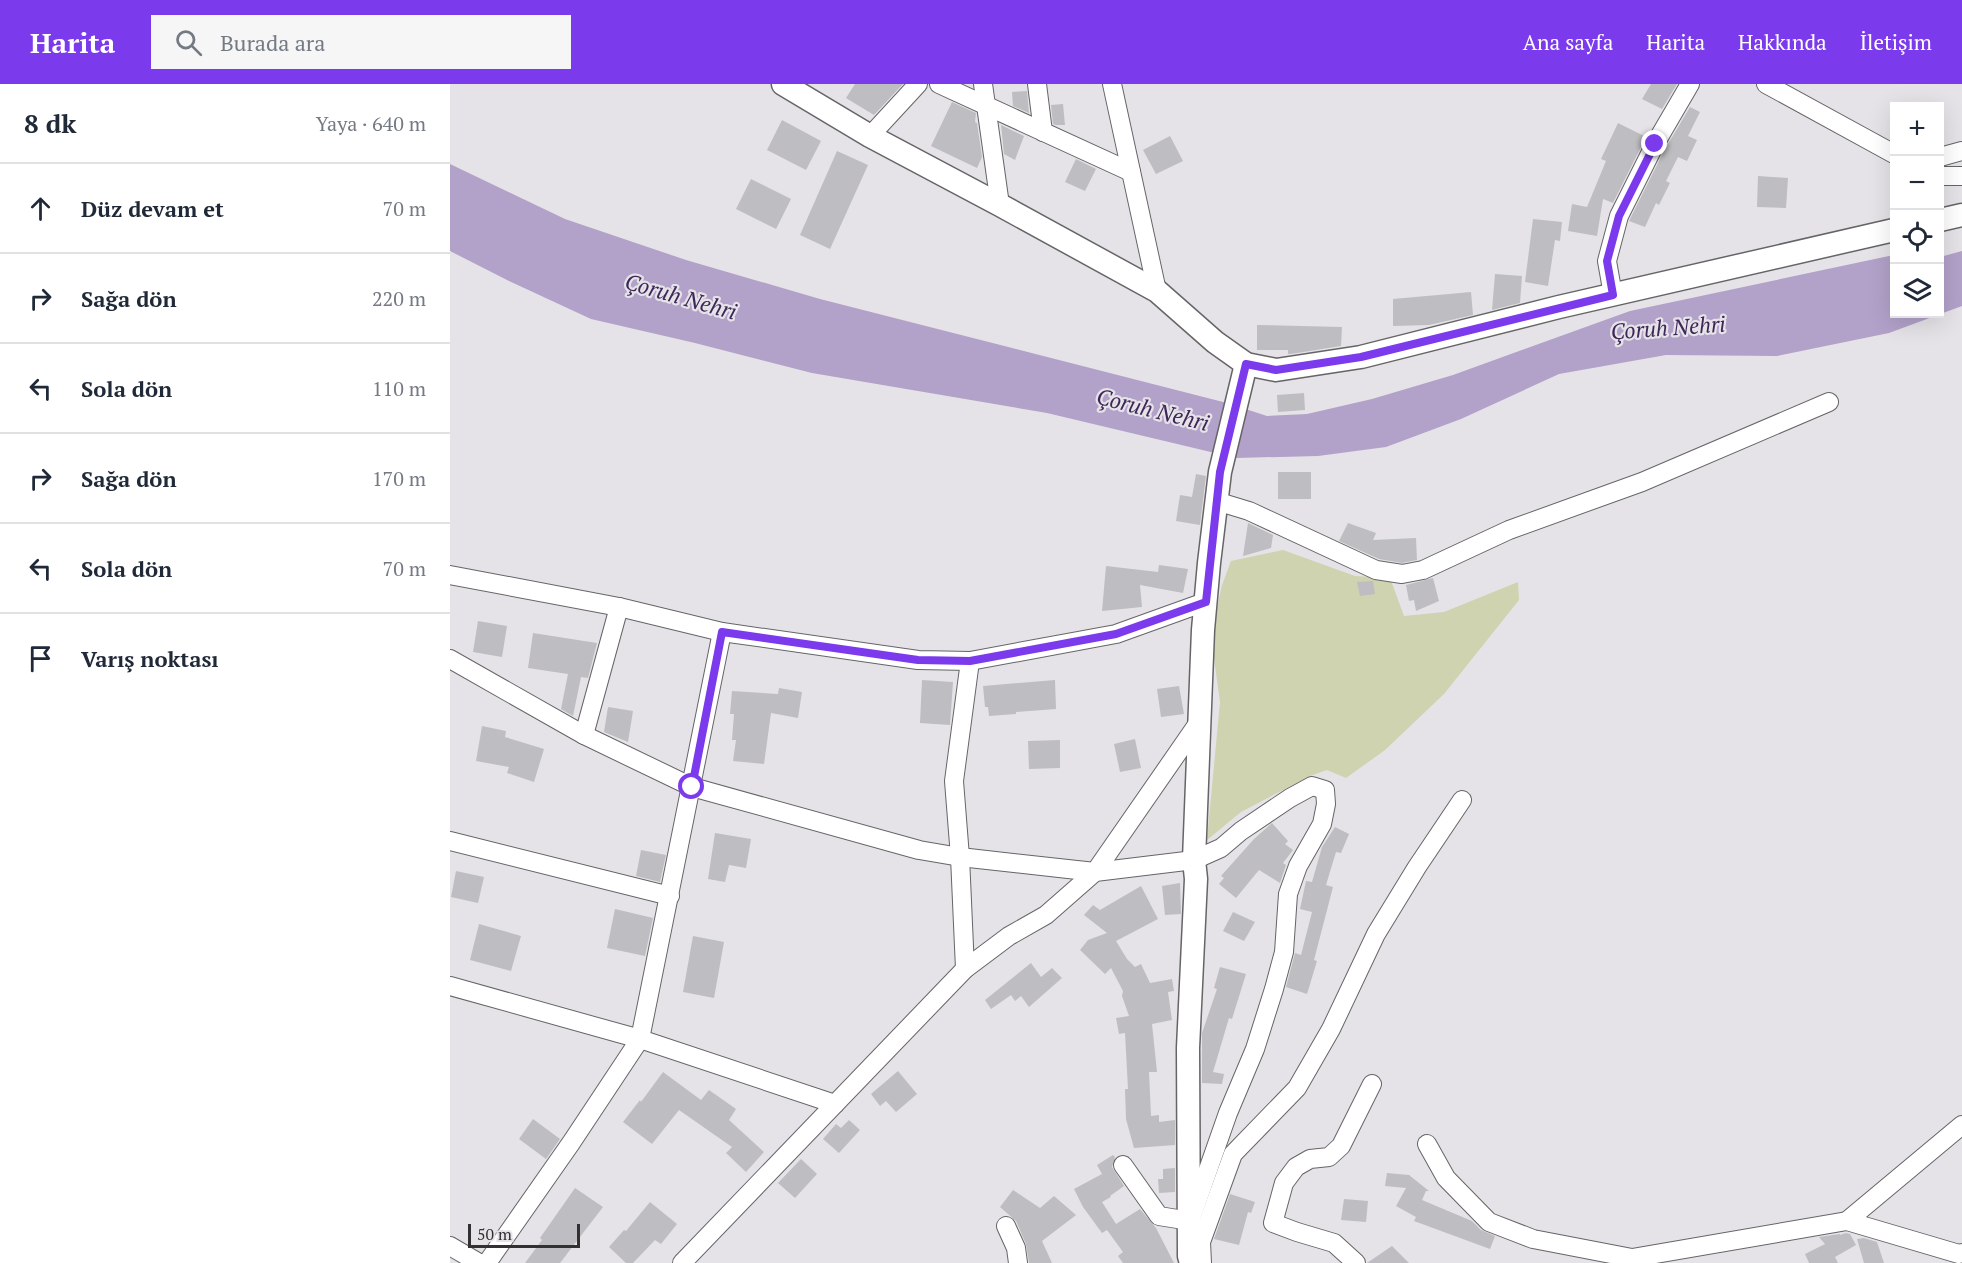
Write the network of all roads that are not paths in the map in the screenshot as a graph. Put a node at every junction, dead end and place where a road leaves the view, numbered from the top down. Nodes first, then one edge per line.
1 (783, 84) edge
2 (918, 84) edge
3 (939, 84) edge
4 (983, 84) edge
5 (1037, 84) edge
6 (1112, 84) edge
7 (1690, 84) edge
8 (1766, 84) edge
9 (987, 107) junction
10 (1043, 132) junction
11 (870, 136) junction
12 (1962, 151) edge
13 (1890, 152) edge
14 (1944, 156) edge
15 (1131, 172) junction
16 (1944, 176) edge
17 (1962, 176) edge
18 (1000, 205) junction
19 (1962, 215) edge
20 (1944, 219) edge
21 (1890, 231) edge
22 (1157, 291) junction
23 (1613, 295) junction
24 (1246, 364) junction
25 (1829, 402) dead end
26 (1216, 501) junction
27 (450, 575) edge
28 (1206, 602) junction
29 (619, 608) junction
30 (722, 632) junction
31 (450, 659) edge
32 (970, 661) junction
33 (1199, 722) junction
34 (584, 735) junction
35 (692, 787) junction
36 (1462, 800) dead end
37 (450, 841) edge
38 (960, 857) junction
39 (1194, 860) junction
40 (1095, 872) junction
41 (670, 896) junction
42 (965, 969) junction
43 (450, 986) edge
44 (640, 1039) junction
45 (1372, 1084) dead end
46 (835, 1104) junction
47 (1962, 1125) edge
48 (1427, 1144) dead end
49 (1123, 1166) dead end
50 (1190, 1221) junction
51 (1847, 1221) junction
52 (1006, 1226) dead end
53 (450, 1246) edge
54 (1961, 1257) edge
55 (1629, 1260) edge
56 (479, 1263) edge
57 (487, 1263) edge
58 (682, 1263) edge
59 (1018, 1263) edge
60 (1191, 1263) edge
61 (1202, 1263) edge
62 (1356, 1263) edge

1 - 11 main road
2 - 11 street
3 - 9 street
4 - 9 street
5 - 10 street
6 - 15 street
7 - 23 street
8 - 13 street
9 - 10 street
9 - 18 street
10 - 15 street
11 - 18 main road
12 - 14 street
15 - 22 street
16 - 17 street
18 - 22 main road
19 - 20 main road
21 - 23 main road
22 - 24 main road
23 - 24 main road
24 - 26 main road
25 - 26 street
26 - 28 main road
27 - 29 street
28 - 32 street
28 - 33 main road
29 - 30 street
29 - 34 street
30 - 32 street
30 - 35 street
31 - 34 street
32 - 38 street
33 - 39 main road
33 - 40 street
34 - 35 street
35 - 38 street
35 - 41 street
36 - 61 street
37 - 41 street
38 - 40 street
38 - 42 street
39 - 40 street
39 - 50 main road
39 - 50 street
40 - 42 street
41 - 44 street
42 - 46 street
43 - 44 street
44 - 46 street
44 - 57 street
45 - 62 street
46 - 58 street
47 - 51 street
48 - 55 street
49 - 50 street
50 - 60 main road
51 - 54 street
51 - 55 street
52 - 59 street
53 - 56 street

